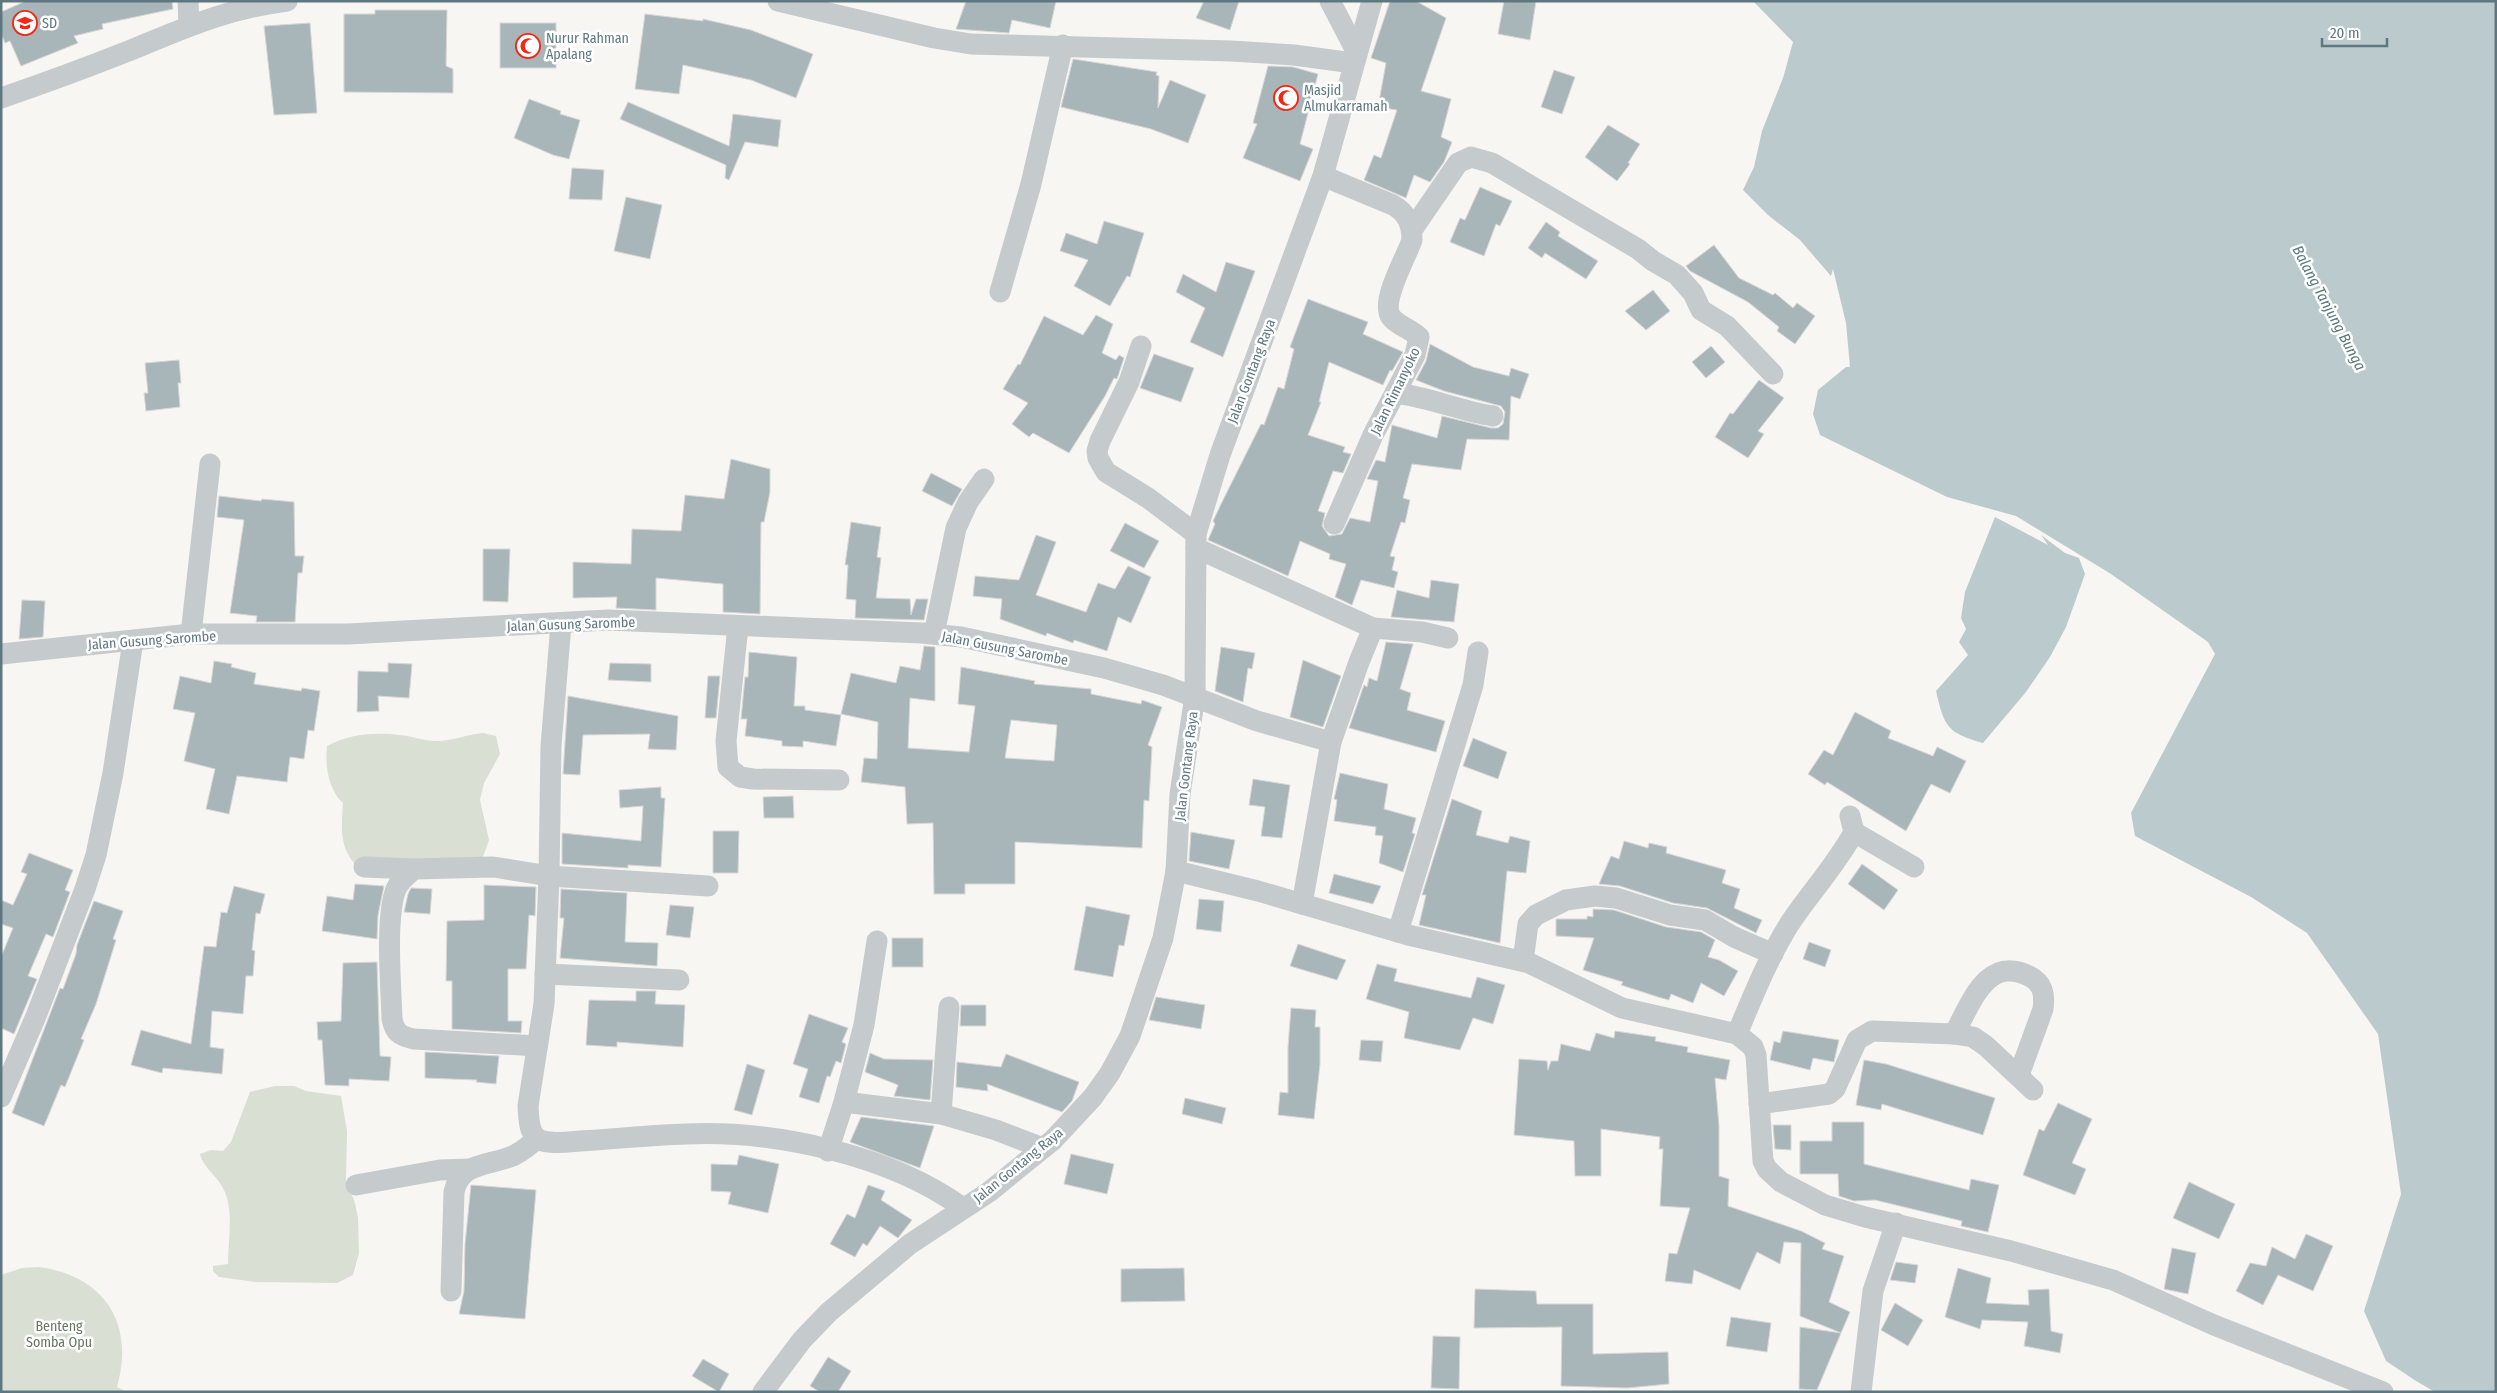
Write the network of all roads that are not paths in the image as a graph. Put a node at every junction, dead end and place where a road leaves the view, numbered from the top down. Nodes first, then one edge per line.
1 (188, 1) edge
2 (287, 1) edge
3 (778, 1) edge
4 (1330, 1) edge
5 (1372, 1) edge
6 (189, 25) junction
7 (1063, 45) junction
8 (1355, 57) junction
9 (1, 98) edge
10 (1322, 176) junction
11 (1412, 230) junction
12 (1000, 292) dead end
13 (1141, 346) dead end
14 (1773, 374) dead end
15 (1395, 393) junction
16 (1493, 416) dead end
17 (210, 464) dead end
18 (984, 479) dead end
19 (1334, 524) dead end
20 (1196, 541) junction
21 (561, 624) junction
22 (738, 626) junction
23 (1373, 628) junction
24 (192, 634) junction
25 (934, 634) junction
26 (1448, 638) dead end
27 (133, 641) junction
28 (1478, 652) dead end
29 (1, 654) edge
30 (1195, 696) junction
31 (1332, 742) junction
32 (839, 780) dead end
33 (364, 866) dead end
34 (1914, 867) dead end
35 (414, 869) junction
36 (1176, 871) junction
37 (549, 876) junction
38 (708, 886) dead end
39 (1302, 904) junction
40 (1398, 932) junction
41 (877, 941) dead end
42 (1773, 954) junction
43 (1523, 961) junction
44 (545, 974) junction
45 (679, 980) dead end
46 (949, 1007) dead end
47 (1737, 1034) junction
48 (1954, 1034) junction
49 (537, 1046) junction
50 (3, 1090) edge
51 (844, 1102) junction
52 (1759, 1104) junction
53 (941, 1114) junction
54 (537, 1139) junction
55 (1043, 1148) junction
56 (828, 1151) junction
57 (470, 1169) junction
58 (356, 1185) dead end
59 (963, 1208) junction
60 (1896, 1223) junction
61 (452, 1291) dead end
62 (763, 1392) edge
63 (1861, 1392) edge
64 (2383, 1392) edge

1 - 6 street
2 - 6 street
3 - 7 street
4 - 8 street
5 - 8 street, Jalan Gontang Raya
6 - 9 street
7 - 8 street
7 - 12 street
8 - 10 street, Jalan Gontang Raya
10 - 11 street
10 - 20 street, Jalan Gontang Raya
11 - 14 street
11 - 15 street, Jalan Rimanyoko
13 - 20 street
15 - 16 street
15 - 19 street, Jalan Rimanyoko
17 - 24 street
18 - 25 street
20 - 23 street
20 - 30 street, Jalan Gontang Raya
21 - 22 street, Jalan Gusung Sarombe
21 - 24 street, Jalan Gusung Sarombe
21 - 37 street
22 - 25 street, Jalan Gusung Sarombe
22 - 32 street
23 - 26 street
23 - 31 street
24 - 27 street, Jalan Gusung Sarombe
25 - 30 street, Jalan Gusung Sarombe
27 - 29 street, Jalan Gusung Sarombe
27 - 50 street
28 - 40 street
30 - 31 street, Jalan Gusung Sarombe
30 - 36 street, Jalan Gontang Raya
31 - 39 street
33 - 35 street
34 - 42 street
35 - 37 street
35 - 49 street
36 - 39 street
36 - 55 street, Jalan Gontang Raya
37 - 38 street
37 - 44 street
39 - 40 street
40 - 43 street
41 - 51 street
42 - 43 street
42 - 47 street
43 - 47 street
44 - 45 street
44 - 49 street
46 - 53 street
47 - 52 street
48 - 48 street
48 - 52 street
49 - 54 street
51 - 53 street
51 - 56 street
52 - 60 street
53 - 55 street
54 - 56 street
54 - 57 street
55 - 59 street, Jalan Gontang Raya
56 - 59 street
57 - 58 street
57 - 61 street
59 - 62 street, Jalan Gontang Raya
60 - 63 street
60 - 64 street

